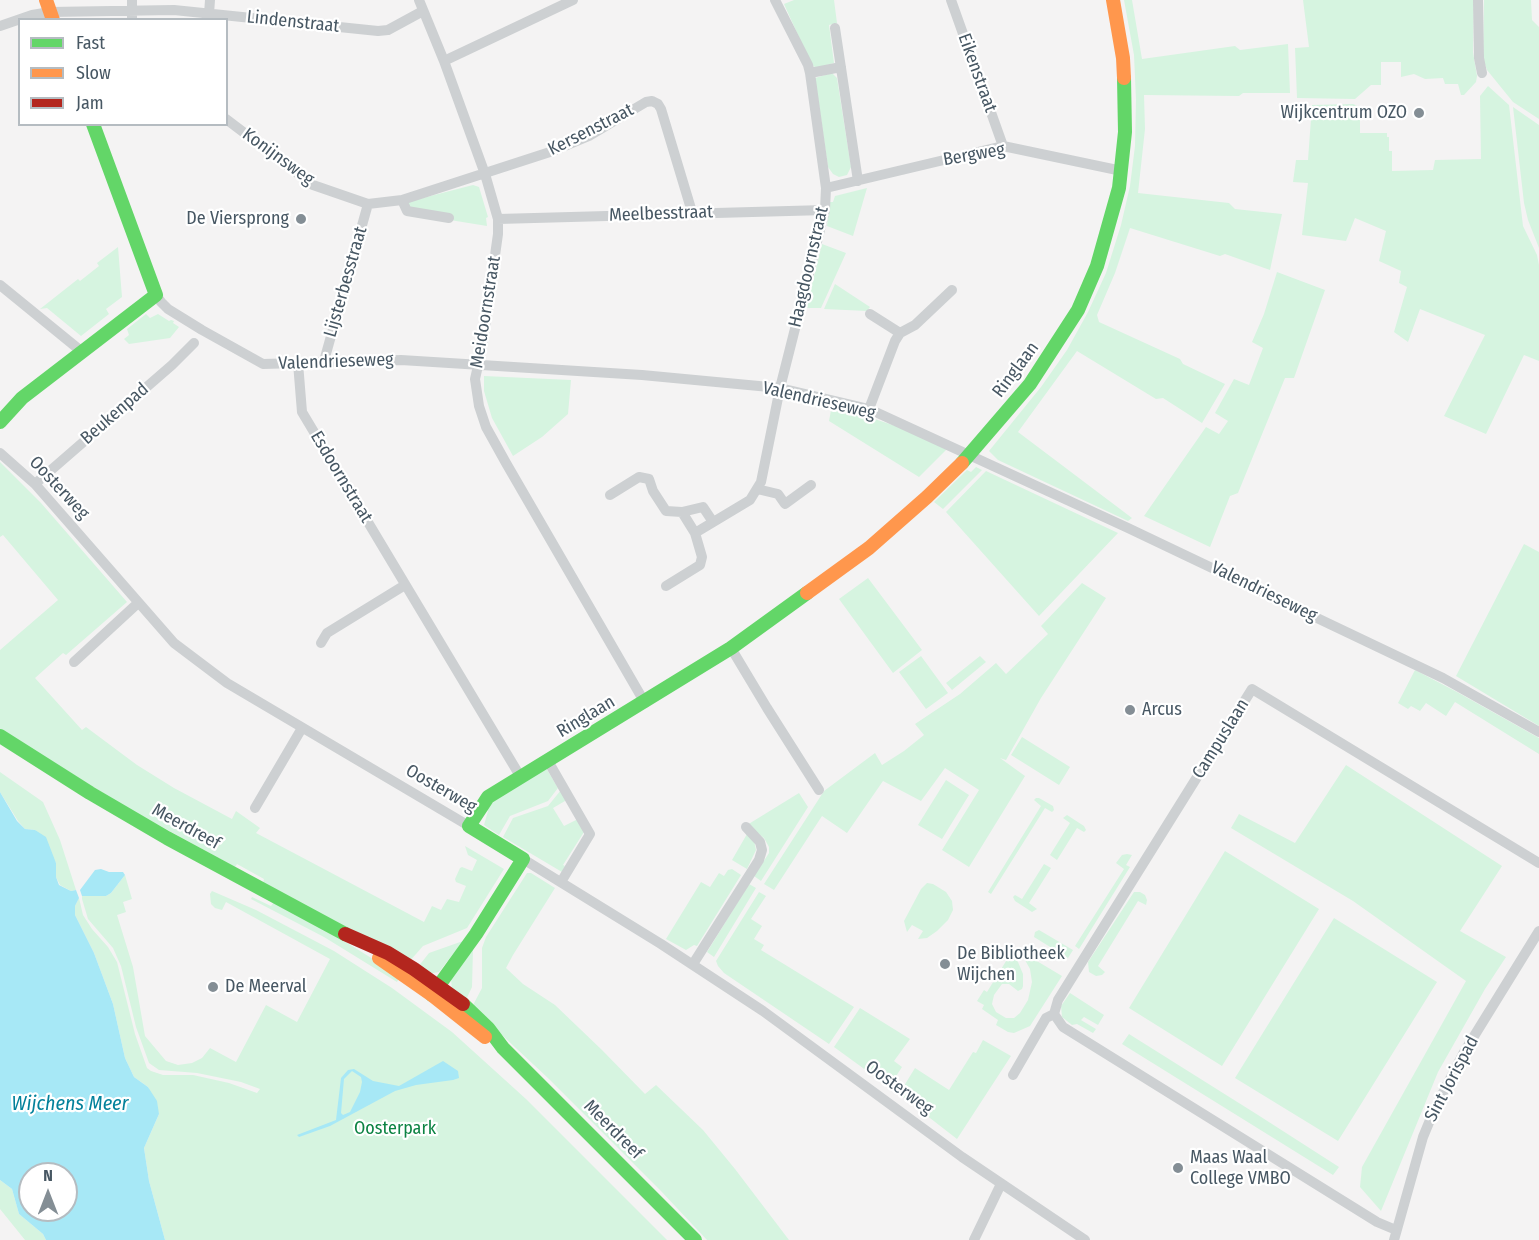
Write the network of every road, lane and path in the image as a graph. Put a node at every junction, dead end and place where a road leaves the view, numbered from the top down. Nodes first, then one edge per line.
1 (210, 0) edge
2 (418, 0) edge
3 (573, 0) edge
4 (775, 0) edge
5 (951, 0) edge
6 (1113, 0) edge
7 (1478, 0) edge
8 (50, 10) edge
9 (132, 10) edge
10 (423, 11) junction
11 (209, 14) junction
12 (23, 18) edge
13 (18, 20) edge
14 (0, 26) edge
15 (835, 28) dead end
16 (444, 61) junction
17 (841, 67) junction
18 (810, 73) junction
19 (1482, 73) dead end
20 (228, 121) edge
21 (94, 126) edge
22 (1003, 146) junction
23 (1122, 171) junction
24 (485, 174) junction
25 (858, 181) junction
26 (826, 188) junction
27 (402, 200) junction
28 (368, 204) junction
29 (825, 210) junction
30 (692, 212) junction
31 (449, 218) dead end
32 (498, 219) junction
33 (0, 285) edge
34 (951, 290) dead end
35 (156, 295) junction
36 (870, 314) dead end
37 (900, 333) junction
38 (194, 343) dead end
39 (81, 351) junction
40 (324, 361) junction
41 (298, 363) junction
42 (477, 366) junction
43 (780, 388) junction
44 (869, 409) junction
45 (0, 422) edge
46 (0, 453) edge
47 (971, 454) junction
48 (35, 484) junction
49 (811, 485) dead end
50 (757, 489) junction
51 (610, 495) dead end
52 (682, 512) junction
53 (713, 522) junction
54 (695, 533) junction
55 (405, 585) junction
56 (666, 586) dead end
57 (138, 603) junction
58 (321, 643) dead end
59 (731, 648) junction
60 (74, 662) dead end
61 (645, 703) junction
62 (302, 728) junction
63 (1539, 732) edge
64 (0, 736) edge
65 (548, 761) junction
66 (520, 776) junction
67 (819, 790) dead end
68 (255, 808) dead end
69 (469, 826) junction
70 (746, 827) dead end
71 (522, 859) junction
72 (1539, 863) edge
73 (561, 882) junction
74 (1539, 931) edge
75 (693, 964) junction
76 (435, 991) junction
77 (1054, 1014) junction
78 (1013, 1075) dead end
79 (1001, 1184) junction
80 (1395, 1235) edge
81 (695, 1240) edge
82 (974, 1240) edge
83 (1085, 1240) edge

1 - 11 street
2 - 10 street, Meidoornstraat
3 - 16 street
4 - 18 street, Haagdoornstraat
5 - 22 street, Eikenstraat
6 - 23 street, Ringlaan
7 - 19 street
8 - 9 street, Lindenstraat
8 - 12 street, Lindenstraat
9 - 11 street, Lindenstraat
10 - 11 street, Lindenstraat
10 - 16 street, Meidoornstraat
13 - 14 street, Lindenstraat
15 - 17 street
16 - 24 street, Meidoornstraat
17 - 18 street
17 - 25 street
18 - 26 street, Haagdoornstraat
20 - 28 street, Konijnsweg
21 - 35 street
22 - 23 street, Bergweg
22 - 25 street, Bergweg
23 - 47 street, Ringlaan
24 - 27 street, Konijnsweg
24 - 30 street, Kersenstraat
24 - 32 street, Meidoornstraat
25 - 26 street, Bergweg
26 - 29 street, Haagdoornstraat
27 - 28 street, Konijnsweg
27 - 31 street
28 - 40 street, Lijsterbesstraat
29 - 30 street, Meelbesstraat
29 - 43 street, Haagdoornstraat
30 - 32 street, Meelbesstraat
32 - 42 street, Meidoornstraat
33 - 39 street
34 - 37 street
35 - 39 street
35 - 41 street, Valendrieseweg
36 - 37 street
37 - 44 street
38 - 48 street, Beukenpad
39 - 45 street
40 - 41 street, Valendrieseweg
40 - 42 street, Valendrieseweg
41 - 55 street, Esdoornstraat
42 - 43 street, Valendrieseweg
42 - 61 street, Meidoornstraat
43 - 44 street, Valendrieseweg
43 - 50 street, Haagdoornstraat
44 - 47 street, Valendrieseweg
46 - 48 street, Oosterweg
47 - 59 street, Ringlaan
47 - 63 street, Valendrieseweg
48 - 57 street, Oosterweg
49 - 50 street
50 - 53 street
51 - 52 street
52 - 53 street
52 - 54 street
53 - 54 street
54 - 56 street
55 - 58 street
55 - 66 street, Esdoornstraat
57 - 60 street
57 - 62 street, Oosterweg
59 - 61 street, Ringlaan
59 - 67 street
61 - 65 street, Ringlaan
62 - 68 street
62 - 69 street, Oosterweg
64 - 76 street, Meerdreef
65 - 66 street, Ringlaan
65 - 73 street
66 - 69 street, Ringlaan
69 - 71 street, Oosterweg
70 - 75 street
71 - 73 street, Oosterweg
71 - 76 street
72 - 77 street, Campuslaan
73 - 75 street, Oosterweg
74 - 80 street, Sint Jorispad
75 - 79 street, Oosterweg
76 - 81 street, Meerdreef
77 - 78 street, Campuslaan
77 - 80 street
79 - 82 street
79 - 83 street, Oosterweg

